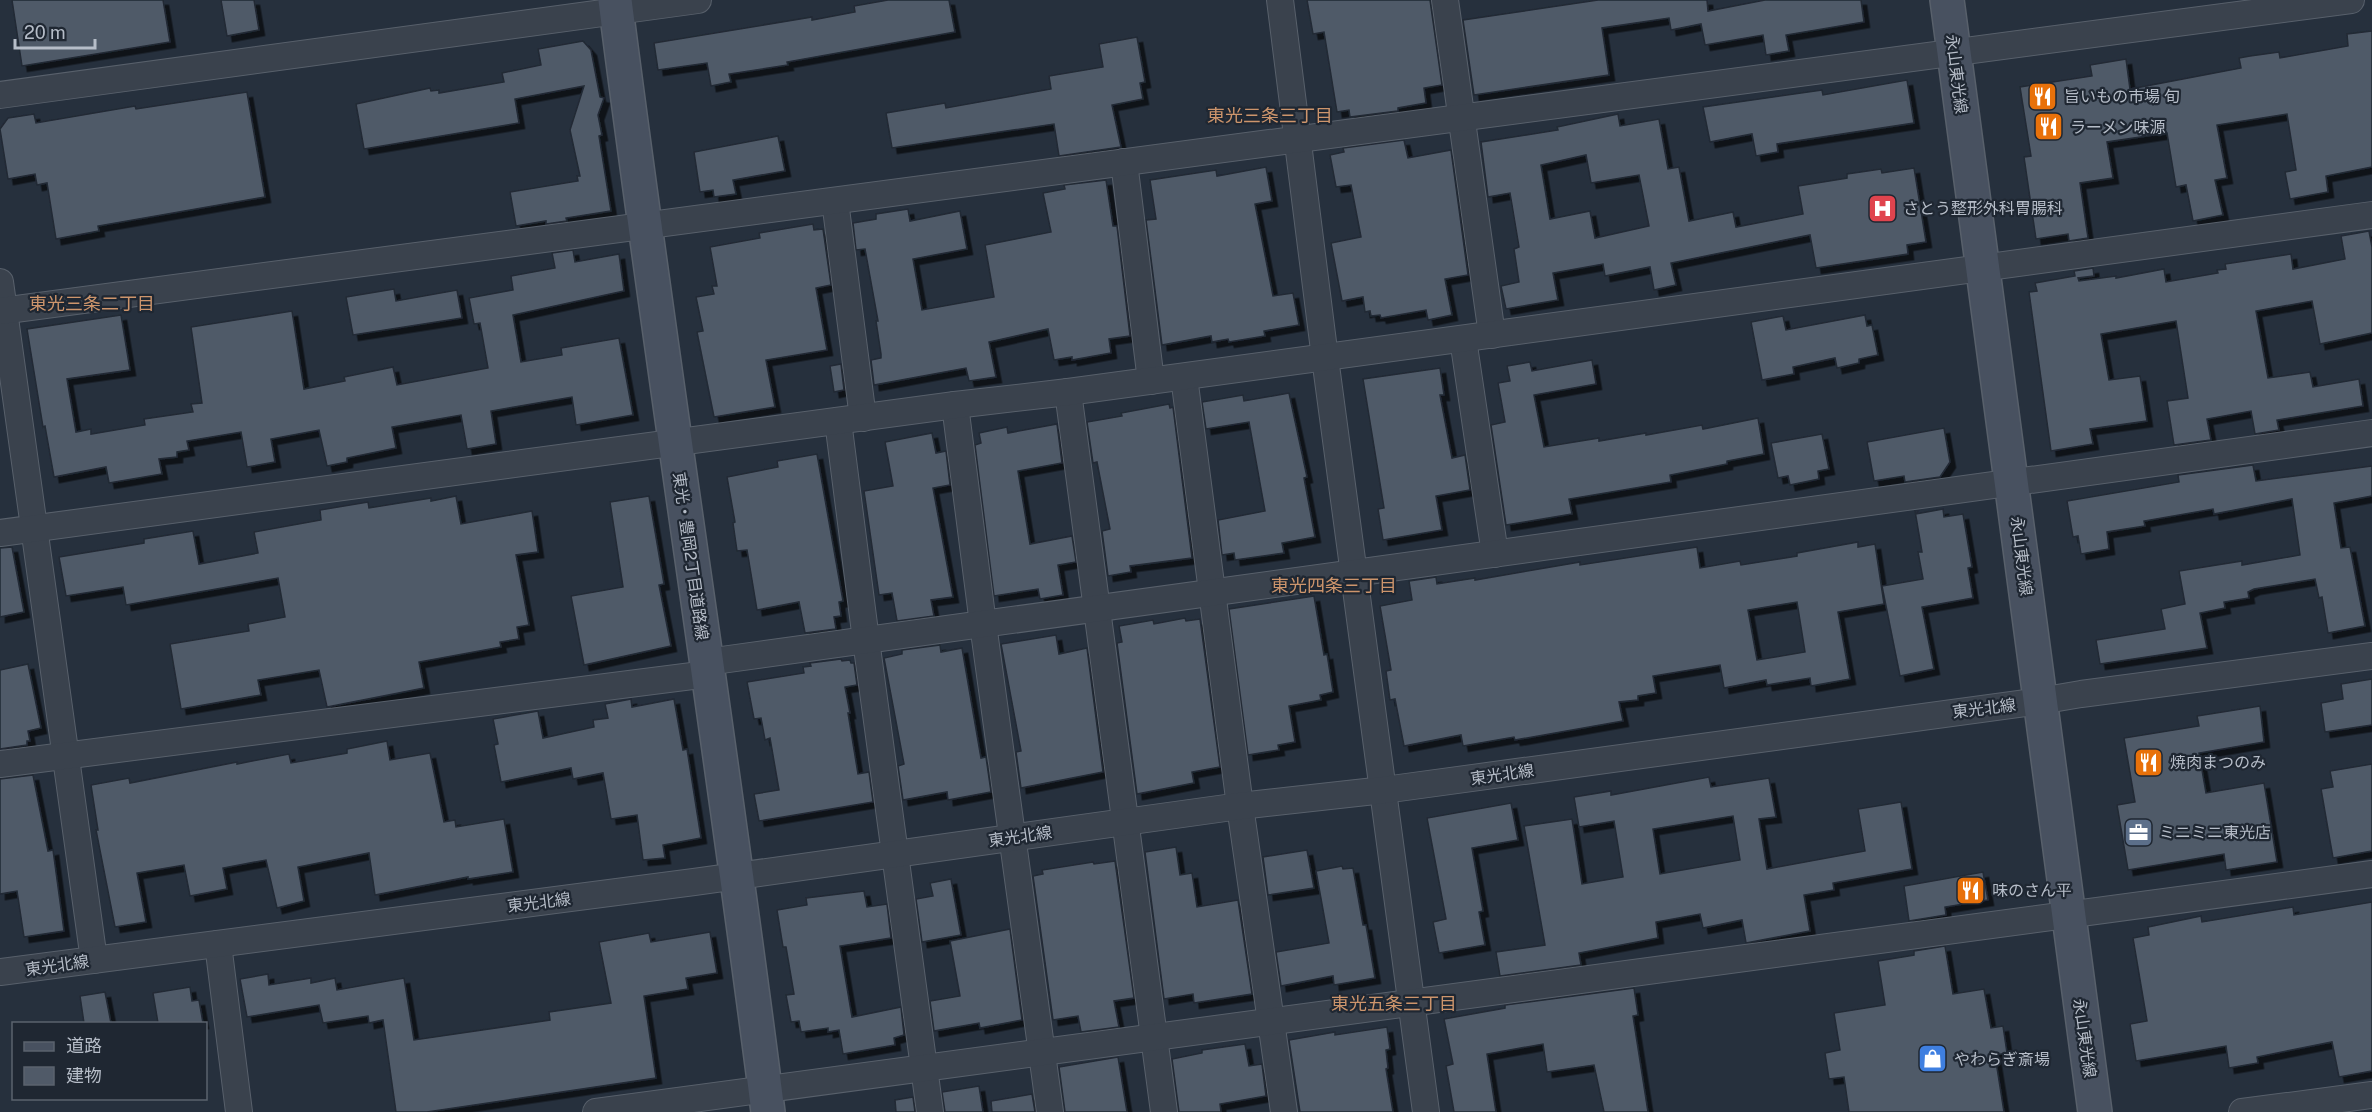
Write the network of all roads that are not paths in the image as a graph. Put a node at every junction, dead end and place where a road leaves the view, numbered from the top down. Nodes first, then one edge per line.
1 (698, 0) edge
2 (1280, 0) edge
3 (1445, 0) edge
4 (1947, 0) edge
5 (2351, 0) edge
6 (616, 5) edge
7 (1955, 52) junction
8 (0, 95) edge
9 (1461, 116) junction
10 (1297, 138) junction
11 (1124, 162) junction
12 (835, 201) junction
13 (2372, 215) edge
14 (646, 227) junction
15 (1982, 268) junction
16 (0, 282) edge
17 (2, 311) edge
18 (1492, 335) junction
19 (1463, 339) junction
20 (1325, 358) junction
21 (1184, 377) junction
22 (1151, 381) junction
23 (1068, 392) junction
24 (955, 405) junction
25 (851, 419) junction
26 (2372, 433) edge
27 (674, 443) junction
28 (2012, 481) junction
29 (33, 529) junction
30 (0, 533) edge
31 (1495, 554) junction
32 (1354, 574) junction
33 (1212, 593) junction
34 (1097, 609) junction
35 (983, 624) junction
36 (866, 640) junction
37 (2372, 656) edge
38 (707, 668) junction
39 (2040, 701) junction
40 (67, 755) junction
41 (0, 764) edge
42 (1384, 790) junction
43 (1240, 806) junction
44 (1126, 821) junction
45 (1012, 837) junction
46 (895, 853) junction
47 (2372, 874) edge
48 (736, 876) junction
49 (2067, 915) junction
50 (218, 944) junction
51 (94, 960) junction
52 (0, 972) edge
53 (1411, 1004) junction
54 (1271, 1022) junction
55 (1154, 1037) junction
56 (1042, 1052) junction
57 (924, 1067) junction
58 (2372, 1095) edge
59 (767, 1100) edge
60 (240, 1112) edge
61 (596, 1112) edge
62 (930, 1112) edge
63 (1050, 1112) edge
64 (1164, 1112) edge
65 (1284, 1112) edge
66 (1426, 1112) edge
67 (2095, 1112) edge
68 (2242, 1112) edge

1 - 6 street
2 - 10 street
3 - 9 street
4 - 7 street, 永山東光線
5 - 7 street
6 - 8 street
6 - 14 street, 東光・豊岡2丁目道路線
7 - 9 street
7 - 15 street, 永山東光線
9 - 10 street
9 - 18 street
10 - 11 street
10 - 20 street
11 - 12 street
11 - 22 street
12 - 14 street
12 - 25 street
13 - 15 street
14 - 17 street
14 - 27 street, 東光・豊岡2丁目道路線
15 - 18 street
15 - 28 street, 永山東光線
16 - 17 street
17 - 29 street
18 - 19 street
19 - 20 street
19 - 31 street
20 - 21 street
20 - 32 street
21 - 22 street
21 - 33 street
22 - 23 street
23 - 24 street
23 - 34 street
24 - 25 street
24 - 35 street
25 - 27 street
25 - 36 street
26 - 28 street
27 - 29 street
27 - 38 street, 東光・豊岡2丁目道路線
28 - 31 street
28 - 39 street, 永山東光線
29 - 30 street
29 - 40 street
31 - 32 street
32 - 33 street
32 - 42 street
33 - 34 street
33 - 43 street
34 - 35 street
34 - 44 street
35 - 36 street
35 - 45 street
36 - 38 street
36 - 46 street
37 - 39 street, 東光北線
38 - 40 street
38 - 48 street, 東光・豊岡2丁目道路線
39 - 42 street, 東光北線
39 - 49 street, 永山東光線
40 - 41 street
40 - 51 street
42 - 43 street, 東光北線
42 - 53 street
43 - 44 street, 東光北線
43 - 54 street
44 - 45 street, 東光北線
44 - 55 street
45 - 46 street, 東光北線
45 - 56 street
46 - 48 street, 東光北線
46 - 57 street
47 - 49 street
48 - 50 street, 東光北線
48 - 59 street, 東光・豊岡2丁目道路線
49 - 53 street
49 - 67 street, 永山東光線
50 - 51 street, 東光北線
50 - 60 street
51 - 52 street, 東光北線
53 - 54 street
53 - 66 street
54 - 55 street
54 - 65 street
55 - 56 street
55 - 64 street
56 - 57 street
56 - 63 street
57 - 59 street
57 - 62 street
58 - 68 street
59 - 61 street

